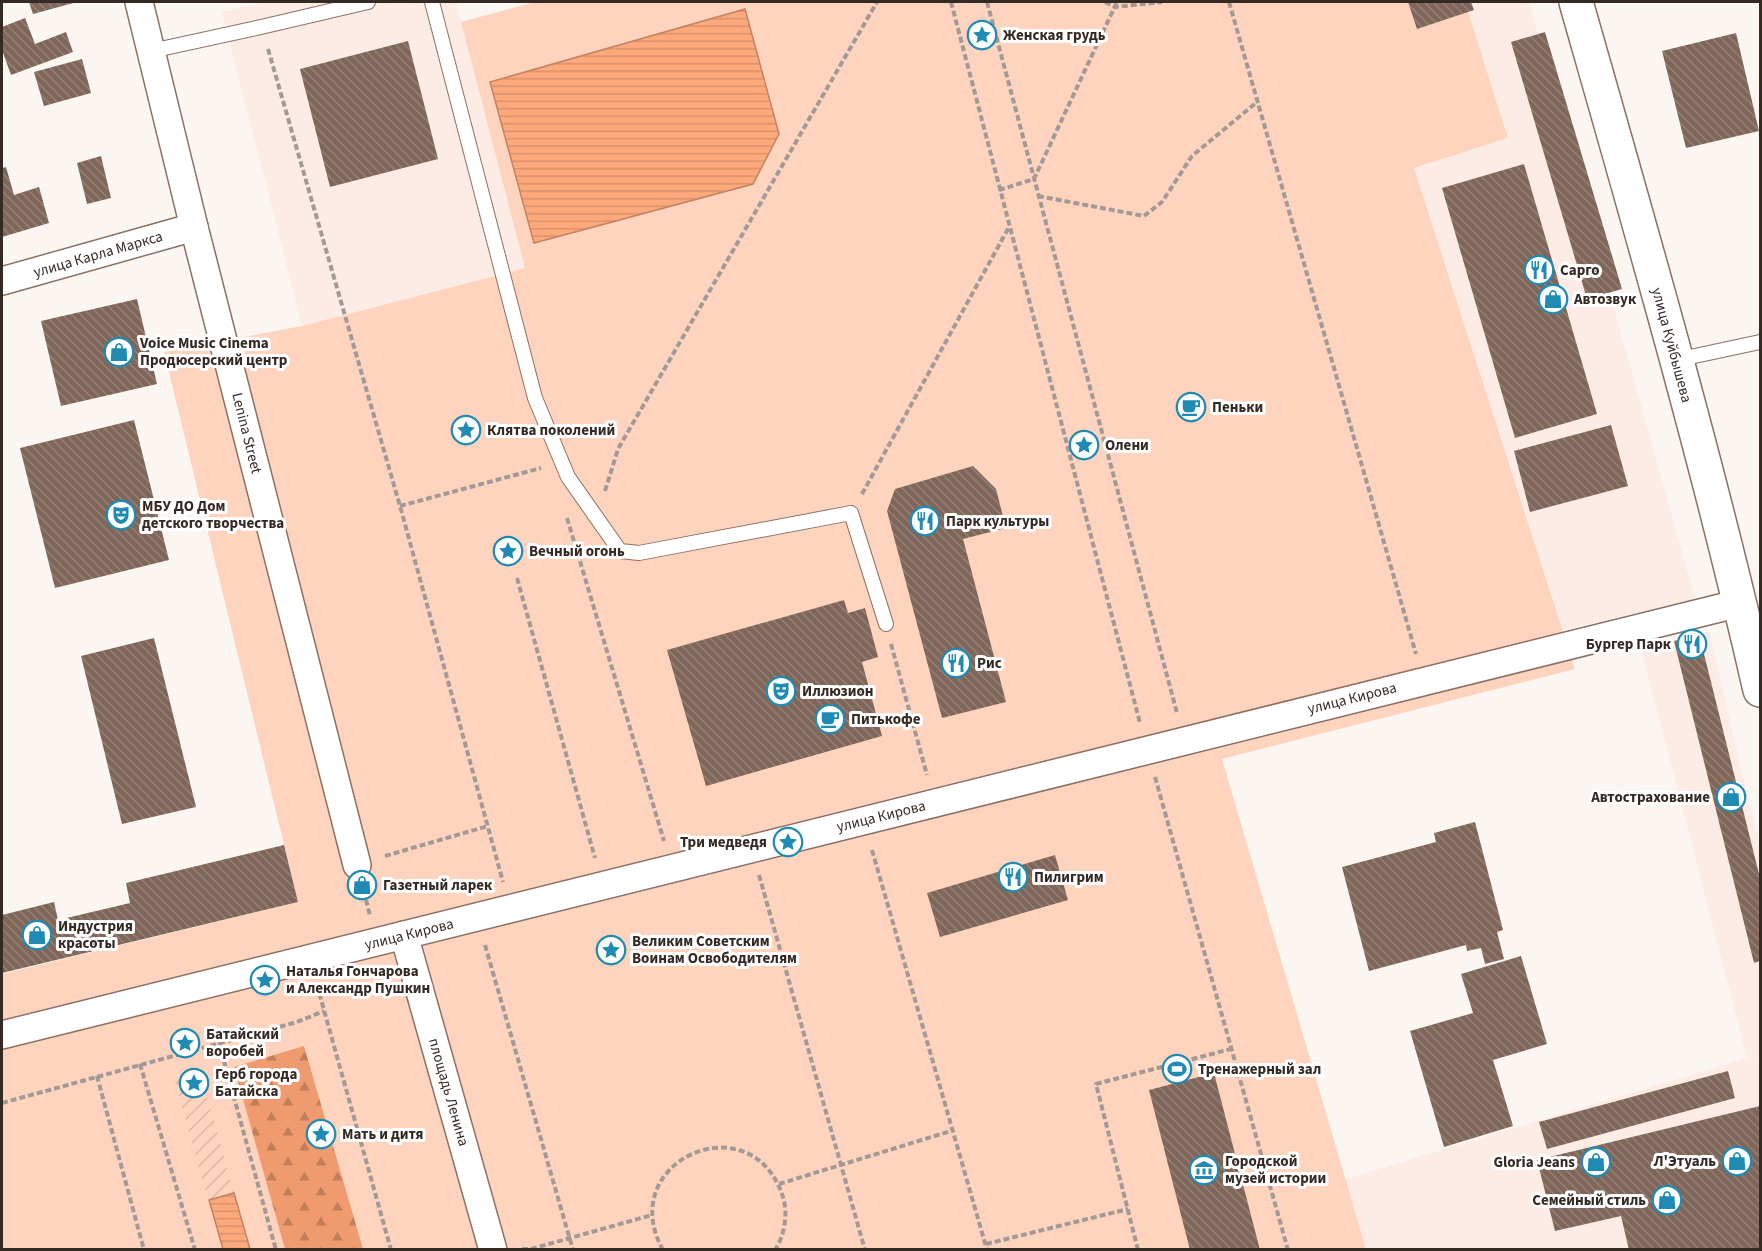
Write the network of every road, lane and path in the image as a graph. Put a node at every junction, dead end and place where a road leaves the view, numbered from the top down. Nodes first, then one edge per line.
1 (139, 2) edge
2 (368, 2) edge
3 (432, 2) edge
4 (877, 2) edge
5 (951, 2) edge
6 (987, 2) edge
7 (1105, 2) edge
8 (1162, 2) edge
9 (1229, 2) edge
10 (1576, 2) edge
11 (1116, 4) edge
12 (261, 27) junction
13 (151, 51) junction
14 (1257, 102) junction
15 (1034, 179) junction
16 (999, 190) junction
17 (1038, 196) junction
18 (1009, 226) junction
19 (194, 227) junction
20 (2, 281) edge
21 (1761, 342) edge
22 (1677, 360) junction
23 (562, 463) junction
24 (400, 506) junction
25 (564, 510) dead end
26 (852, 513) junction
27 (597, 518) junction
28 (517, 578) dead end
29 (1750, 601) edge
30 (886, 624) joint
31 (1423, 681) junction
32 (1761, 690) edge
33 (1184, 740) junction
34 (1147, 749) junction
35 (935, 802) junction
36 (863, 820) junction
37 (488, 826) junction
38 (752, 848) junction
39 (357, 864) junction
40 (672, 867) junction
41 (602, 885) junction
42 (510, 909) junction
43 (477, 916) junction
44 (404, 935) junction
45 (376, 942) junction
46 (309, 959) junction
47 (324, 1011) junction
48 (2, 1035) edge
49 (219, 1043) junction
50 (1231, 1049) junction
51 (140, 1064) junction
52 (97, 1076) junction
53 (2, 1103) edge
54 (954, 1130) junction
55 (841, 1164) junction
56 (779, 1184) junction
57 (1128, 1209) junction
58 (652, 1215) junction
59 (570, 1238) junction
60 (986, 1244) junction
61 (493, 1248) edge
62 (144, 1250) edge
63 (195, 1250) edge
64 (276, 1250) edge
65 (391, 1250) edge
66 (573, 1250) edge
67 (663, 1250) edge
68 (775, 1250) edge
69 (866, 1250) edge
70 (987, 1250) edge
71 (1138, 1250) edge
72 (1288, 1250) edge

1 - 13 street, Lenina Street
2 - 12 lane
3 - 23 lane
4 - 27 path
5 - 16 path
6 - 15 path
7 - 11 path
8 - 11 path
9 - 14 path
10 - 22 main road, улица Куйбышева
11 - 15 path
12 - 13 lane
12 - 24 path
13 - 19 street, Lenina Street
14 - 17 path
14 - 31 path
15 - 16 path
15 - 17 path
16 - 18 path
17 - 33 path
18 - 26 path
18 - 34 path
19 - 20 street, улица Карла Маркса
19 - 39 street, Lenina Street
21 - 22 lane
22 - 29 main road, улица Куйбышева
23 - 24 path
23 - 27 lane
24 - 37 path
25 - 40 path
26 - 27 lane
26 - 30 lane
28 - 41 path
29 - 31 street, улица Кирова
29 - 32 main road, улица Куйбышева
30 - 35 path
31 - 33 street, улица Кирова
33 - 34 street, улица Кирова
34 - 35 street, улица Кирова
34 - 50 path
35 - 36 street, улица Кирова
36 - 38 street, улица Кирова
36 - 54 path
37 - 39 path
37 - 42 path
38 - 40 street, улица Кирова
38 - 55 path
39 - 45 path
40 - 41 street, улица Кирова
41 - 42 street, улица Кирова
42 - 43 street, улица Кирова
43 - 44 street, улица Кирова
43 - 59 path
44 - 45 street, улица Кирова
44 - 61 street, площадь Ленина
45 - 46 street, улица Кирова
46 - 47 path
46 - 48 street, улица Кирова
47 - 49 path
47 - 65 path
49 - 51 path
49 - 64 path
50 - 57 path
50 - 72 path
51 - 52 path
51 - 63 path
52 - 53 path
52 - 62 path
54 - 55 path
54 - 60 path
55 - 56 path
55 - 69 path
56 - 58 path
56 - 68 path
57 - 60 path
57 - 71 path
58 - 59 path
58 - 67 path
59 - 61 path
59 - 66 path
60 - 70 path

